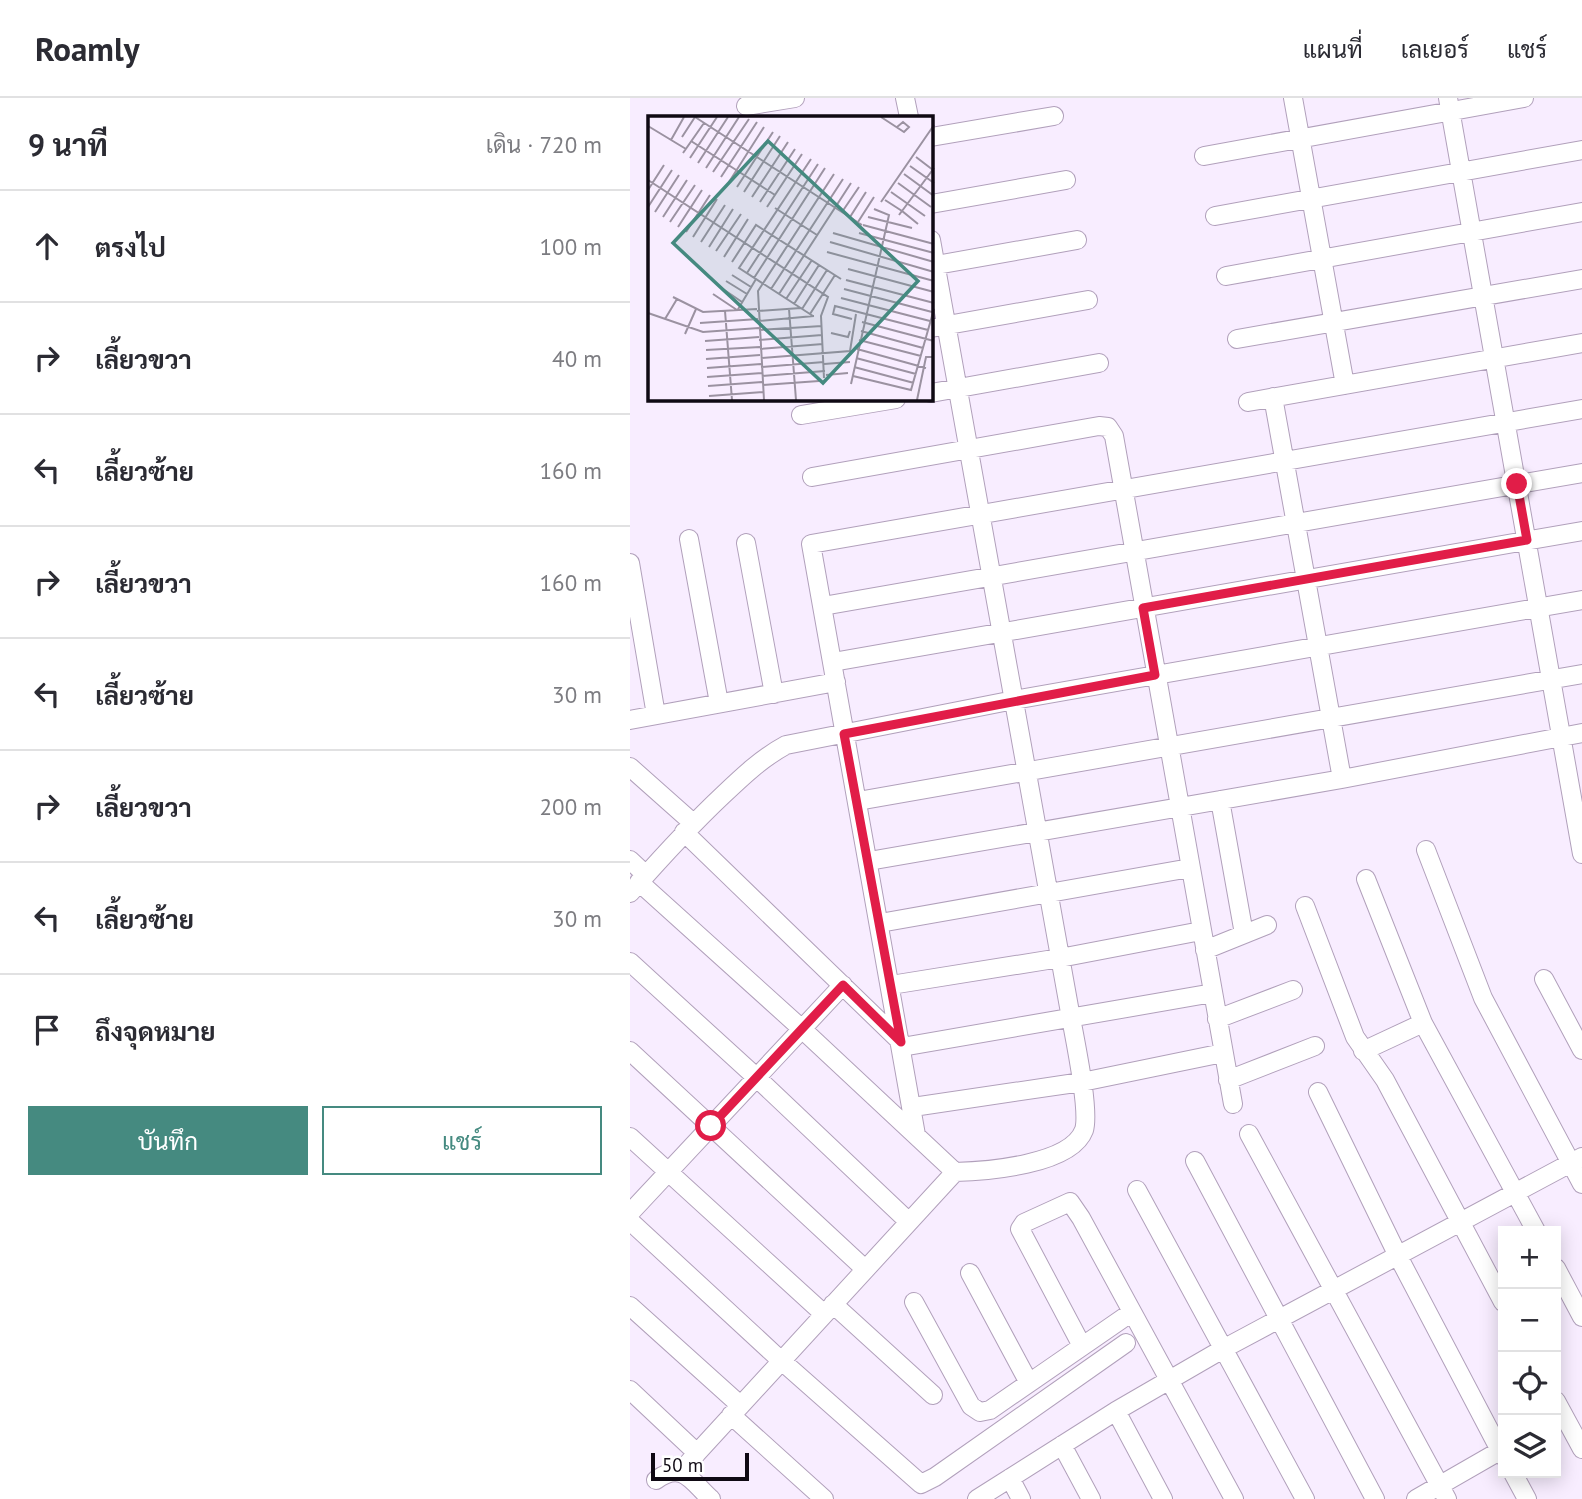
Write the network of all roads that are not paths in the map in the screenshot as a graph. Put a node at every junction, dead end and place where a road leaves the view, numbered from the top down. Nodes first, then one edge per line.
1 (795, 98) edge
2 (905, 98) edge
3 (1293, 98) edge
4 (1524, 98) edge
5 (1449, 105) edge
6 (746, 106) dead end
7 (909, 116) edge
8 (1055, 116) dead end
9 (933, 137) edge
10 (1300, 139) junction
11 (1582, 150) edge
12 (1204, 156) dead end
13 (1461, 172) junction
14 (1066, 180) dead end
15 (1311, 199) junction
16 (933, 204) edge
17 (1582, 212) edge
18 (1215, 216) dead end
19 (1472, 232) junction
20 (1077, 240) dead end
21 (1322, 260) junction
22 (933, 265) edge
23 (1226, 276) dead end
24 (1582, 279) edge
25 (1483, 295) junction
26 (1088, 300) dead end
27 (1334, 323) junction
28 (939, 326) edge
29 (1237, 340) dead end
30 (1582, 343) edge
31 (1494, 358) junction
32 (1099, 363) dead end
33 (1345, 385) junction
34 (958, 388) junction
35 (933, 393) edge
36 (1273, 397) junction
37 (884, 401) edge
38 (1248, 402) dead end
39 (1582, 409) edge
40 (801, 415) dead end
41 (1506, 422) junction
42 (969, 450) junction
43 (1285, 461) junction
44 (1582, 473) edge
45 (813, 477) dead end
46 (1517, 484) junction
47 (1122, 490) junction
48 (980, 514) junction
49 (1296, 523) junction
50 (1582, 531) edge
51 (689, 539) dead end
52 (1527, 540) junction
53 (746, 544) dead end
54 (1133, 552) junction
55 (630, 564) edge
56 (992, 577) junction
57 (1306, 580) junction
58 (1582, 600) edge
59 (822, 606) junction
60 (1539, 607) junction
61 (1143, 608) junction
62 (1002, 633) junction
63 (1318, 647) junction
64 (833, 663) junction
65 (1582, 674) edge
66 (1155, 675) junction
67 (1552, 679) junction
68 (836, 682) junction
69 (774, 694) junction
70 (1014, 700) junction
71 (719, 703) junction
72 (656, 715) junction
73 (1331, 719) junction
74 (630, 720) edge
75 (1582, 733) edge
76 (844, 734) junction
77 (1562, 736) junction
78 (1168, 747) junction
79 (630, 767) edge
80 (1027, 772) junction
81 (1342, 779) junction
82 (1577, 798) edge
83 (1220, 800) junction
84 (858, 801) junction
85 (1179, 807) junction
86 (689, 828) junction
87 (1038, 832) junction
88 (1426, 849) dead end
89 (1582, 854) edge
90 (630, 860) edge
91 (869, 861) junction
92 (1190, 868) junction
93 (1366, 879) dead end
94 (638, 884) edge
95 (1049, 893) junction
96 (1305, 906) dead end
97 (880, 923) junction
98 (1267, 925) dead end
99 (1201, 931) junction
100 (1244, 934) junction
101 (1205, 950) junction
102 (1060, 958) junction
103 (630, 962) edge
104 (1544, 979) dead end
105 (843, 985) junction
106 (891, 985) junction
107 (1293, 990) dead end
108 (1213, 993) junction
109 (1071, 1018) junction
110 (1217, 1019) junction
111 (1423, 1023) junction
112 (802, 1029) junction
113 (901, 1044) junction
114 (1315, 1046) dead end
115 (1582, 1050) edge
116 (630, 1051) edge
117 (1363, 1051) junction
118 (1223, 1053) junction
119 (757, 1078) junction
120 (1228, 1080) junction
121 (1082, 1082) junction
122 (1318, 1092) dead end
123 (1233, 1104) dead end
124 (913, 1107) junction
125 (711, 1126) junction
126 (1249, 1134) dead end
127 (916, 1135) junction
128 (630, 1137) edge
129 (1576, 1160) edge
130 (1195, 1161) dead end
131 (669, 1172) junction
132 (955, 1172) junction
133 (1582, 1184) edge
134 (1138, 1190) dead end
135 (1515, 1193) junction
136 (630, 1213) edge
137 (630, 1220) edge
138 (1461, 1222) junction
139 (909, 1223) junction
140 (1533, 1226) edge
141 (1398, 1256) junction
142 (865, 1269) junction
143 (970, 1273) dead end
144 (1561, 1277) edge
145 (1335, 1290) junction
146 (1498, 1292) edge
147 (914, 1302) dead end
148 (630, 1306) edge
149 (828, 1309) junction
150 (1132, 1311) junction
151 (1582, 1317) edge
152 (1279, 1319) junction
153 (1126, 1343) dead end
154 (1082, 1346) junction
155 (1223, 1349) junction
156 (781, 1359) junction
157 (1170, 1379) junction
158 (1029, 1383) junction
159 (630, 1390) edge
160 (933, 1395) dead end
161 (735, 1410) junction
162 (1582, 1410) edge
163 (1116, 1411) junction
164 (1561, 1421) edge
165 (1498, 1444) edge
166 (1062, 1445) junction
167 (1582, 1449) edge
168 (697, 1453) junction
169 (1498, 1455) edge
170 (685, 1473) junction
171 (1010, 1478) junction
172 (1516, 1478) edge
173 (656, 1480) dead end
174 (1443, 1492) edge
175 (711, 1499) edge
176 (824, 1499) edge
177 (977, 1499) edge
178 (1021, 1499) edge
179 (1091, 1499) edge
180 (1163, 1499) edge
181 (1234, 1499) edge
182 (1306, 1499) edge
183 (1375, 1499) edge
184 (1416, 1499) edge
185 (1527, 1499) edge

1 - 6 street
2 - 7 street
3 - 10 street
4 - 5 street
5 - 10 street
5 - 13 street
8 - 9 street
10 - 12 street
10 - 15 street
11 - 13 street
13 - 15 street
13 - 19 street
14 - 16 street
15 - 18 street
15 - 21 street
17 - 19 street
19 - 21 street
19 - 25 street
20 - 22 street
21 - 23 street
21 - 27 street
22 - 28 street
24 - 25 street
25 - 27 street
25 - 31 street
26 - 28 street
27 - 29 street
27 - 33 street
28 - 34 street
30 - 31 street
31 - 33 street
31 - 41 street
32 - 34 street
33 - 36 street
34 - 35 street
34 - 42 street
36 - 38 street
36 - 43 street
37 - 40 street
39 - 41 street
41 - 43 street
41 - 46 street
42 - 45 street
42 - 47 street
42 - 48 street
43 - 47 street
43 - 49 street
44 - 46 street
46 - 49 street
46 - 52 street
47 - 48 street
47 - 54 street
48 - 56 street
48 - 59 street
49 - 54 street
49 - 57 street
50 - 52 street
51 - 71 street
52 - 57 street
52 - 60 street
53 - 69 street
54 - 56 street
54 - 61 street
55 - 72 street
56 - 59 street
56 - 62 street
57 - 61 street
57 - 63 street
58 - 60 street
59 - 64 street
60 - 63 street
60 - 67 street
61 - 62 street
61 - 66 street
62 - 64 street
62 - 70 street
63 - 66 street
63 - 73 street
64 - 68 street
65 - 67 street
66 - 70 street
66 - 78 street
67 - 73 street
67 - 77 street
68 - 69 street
68 - 76 street
69 - 71 street
70 - 76 street
70 - 80 street
71 - 72 street
72 - 74 street
73 - 78 street
73 - 81 street
75 - 77 street
76 - 84 street
76 - 86 street
77 - 81 street
77 - 82 street
78 - 80 street
78 - 85 street
79 - 86 street
80 - 84 street
80 - 87 street
81 - 83 street
82 - 89 street
83 - 85 street
83 - 100 street
84 - 91 street
85 - 87 street
85 - 92 street
86 - 94 street
86 - 105 street
87 - 91 street
87 - 95 street
88 - 129 street
90 - 94 street
91 - 97 street
92 - 95 street
92 - 99 street
93 - 111 street
94 - 112 street
95 - 97 street
95 - 102 street
96 - 117 street
97 - 106 street
98 - 100 street
99 - 101 street
99 - 102 street
100 - 101 street
101 - 108 street
102 - 106 street
102 - 109 street
103 - 119 street
104 - 115 street
105 - 112 street
105 - 113 street
106 - 113 street
107 - 110 street
108 - 109 street
108 - 110 street
109 - 113 street
109 - 121 street
110 - 118 street
111 - 117 street
111 - 135 street
112 - 119 street
112 - 127 street
113 - 124 street
114 - 120 street
116 - 125 street
117 - 138 street
118 - 120 street
118 - 121 street
119 - 125 street
119 - 139 street
120 - 123 street
121 - 124 street
121 - 132 street
122 - 141 street
124 - 127 street
125 - 131 street
125 - 142 street
126 - 145 street
127 - 132 street
128 - 131 street
129 - 133 street
129 - 135 street
130 - 152 street
131 - 136 street
131 - 149 street
132 - 139 street
134 - 155 street
135 - 138 street
135 - 140 street
137 - 156 street
138 - 141 street
138 - 146 street
139 - 142 street
141 - 145 street
141 - 165 street
142 - 149 street
143 - 158 street
144 - 151 street
145 - 152 street
145 - 174 street
147 - 158 street
148 - 161 street
149 - 156 street
149 - 160 street
150 - 154 street
150 - 154 street
150 - 157 street
152 - 155 street
152 - 183 street
153 - 156 street
154 - 158 street
155 - 157 street
155 - 182 street
156 - 161 street
157 - 163 street
157 - 181 street
159 - 168 street
161 - 168 street
161 - 176 street
162 - 164 street
163 - 166 street
163 - 180 street
164 - 167 street
166 - 171 street
166 - 179 street
168 - 170 street
169 - 174 street
170 - 173 street
170 - 175 street
171 - 177 street
171 - 178 street
172 - 185 street
174 - 184 street

